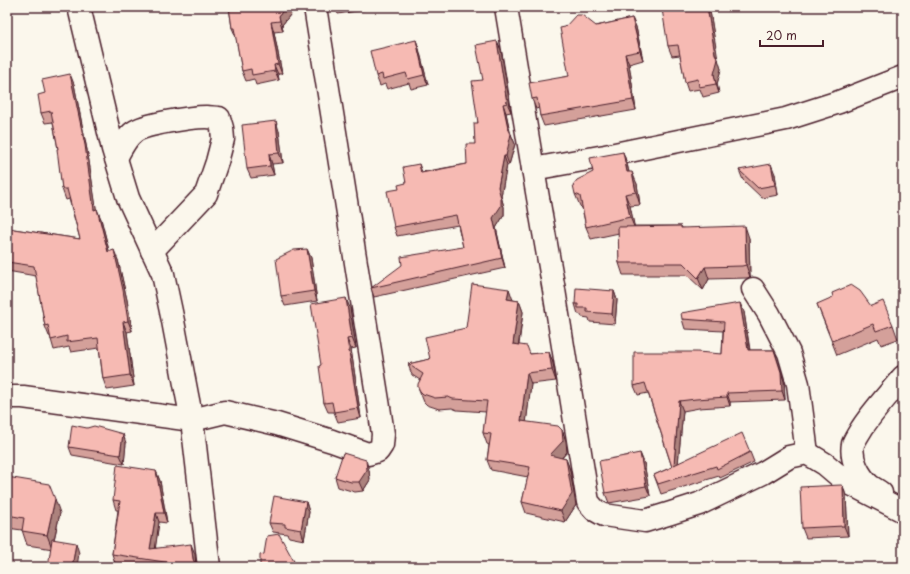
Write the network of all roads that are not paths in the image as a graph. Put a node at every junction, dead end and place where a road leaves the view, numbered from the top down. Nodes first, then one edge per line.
1 (79, 7) edge
2 (315, 7) edge
3 (506, 7) edge
4 (903, 77) edge
5 (116, 158) junction
6 (533, 169) junction
7 (152, 251) junction
8 (754, 289) dead end
9 (903, 377) edge
10 (7, 397) edge
11 (192, 420) junction
12 (807, 453) junction
13 (857, 468) junction
14 (831, 470) junction
15 (903, 510) edge
16 (209, 567) edge

1 - 5 street
2 - 11 street
3 - 6 street
4 - 6 street
5 - 7 street
5 - 7 street
6 - 12 street
7 - 11 street
8 - 12 street
9 - 13 street
10 - 11 street
11 - 16 street
12 - 14 street
13 - 14 street
13 - 15 street
14 - 15 street

